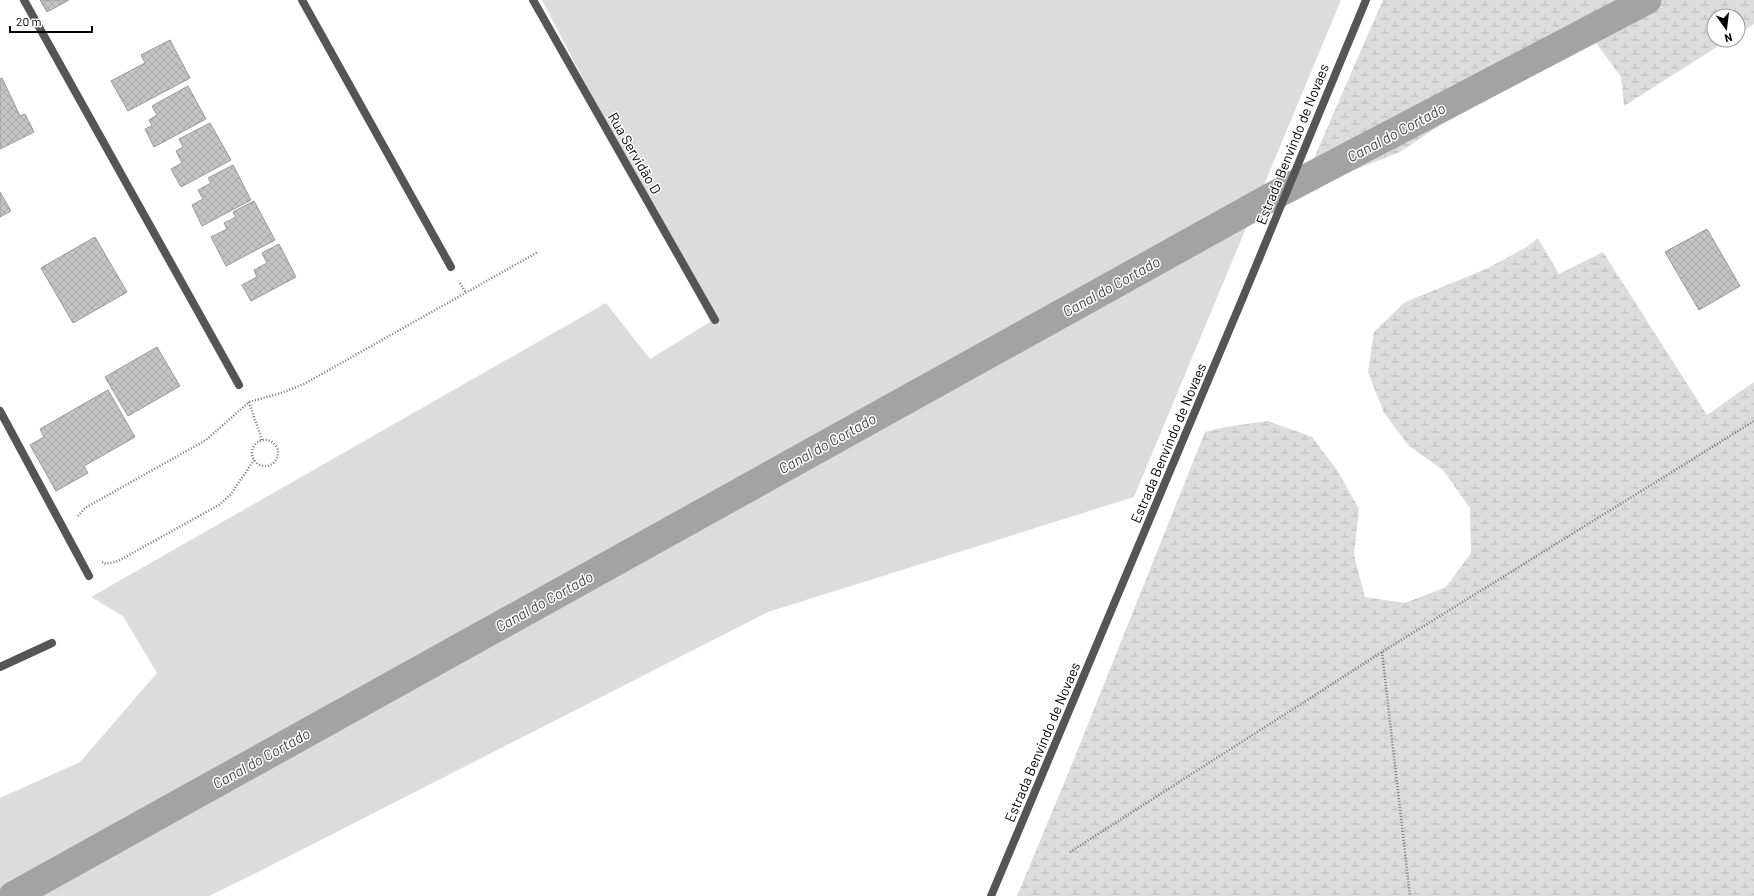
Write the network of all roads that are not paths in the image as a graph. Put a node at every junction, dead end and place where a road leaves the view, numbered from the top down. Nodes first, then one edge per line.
1 (24, 0) edge
2 (302, 0) edge
3 (533, 0) edge
4 (1366, 0) edge
5 (451, 267) dead end
6 (715, 320) dead end
7 (239, 385) road end
8 (0, 411) edge
9 (89, 576) dead end
10 (52, 643) dead end
11 (0, 667) edge
12 (991, 896) edge

1 - 7 street
2 - 5 street
3 - 6 street, Rua Servidão D
4 - 12 street, Estrada Benvindo de Novaes
8 - 9 street
10 - 11 street

